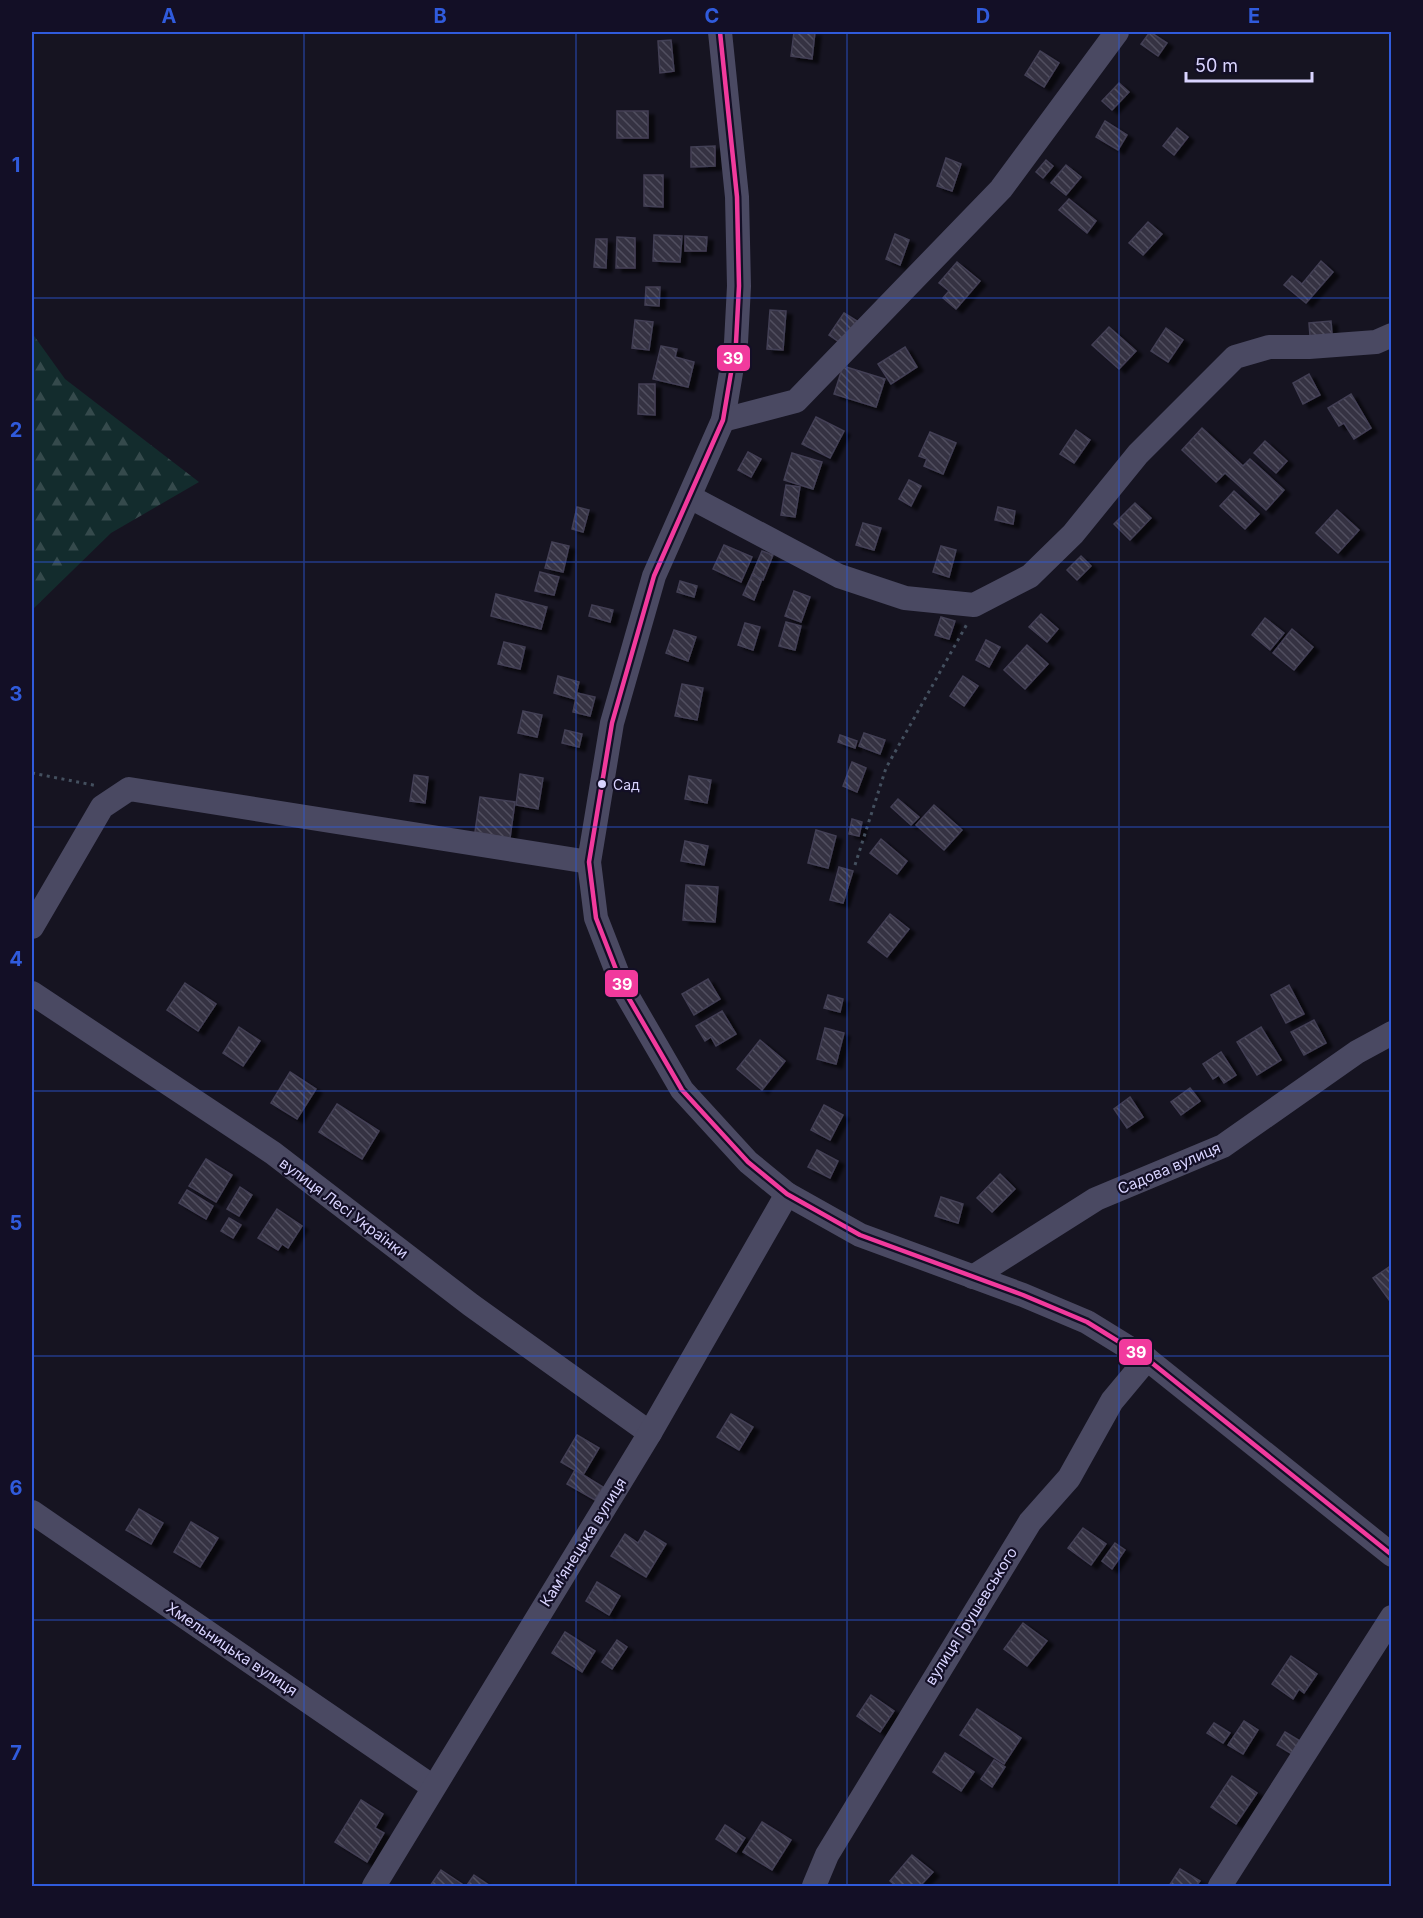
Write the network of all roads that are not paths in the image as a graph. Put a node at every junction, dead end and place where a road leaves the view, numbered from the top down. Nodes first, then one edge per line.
1 (720, 32) edge
2 (1117, 32) edge
3 (1392, 335) edge
4 (723, 420) junction
5 (690, 497) junction
6 (589, 862) junction
7 (32, 927) edge
8 (32, 993) edge
9 (1392, 1033) edge
10 (787, 1194) junction
11 (973, 1277) junction
12 (1147, 1359) junction
13 (650, 1433) junction
14 (32, 1512) edge
15 (1392, 1556) edge
16 (1392, 1617) edge
17 (433, 1787) junction
18 (374, 1887) edge
19 (814, 1887) edge
20 (1220, 1887) edge

1 - 4 street
2 - 4 street
3 - 5 street
4 - 5 street
5 - 6 street
6 - 7 street
6 - 10 street
8 - 13 street, вулиця Лесі Українки
9 - 11 street, Садова вулиця
10 - 11 street
10 - 13 street, Камʼянецька вулиця
11 - 12 street
12 - 15 street
12 - 19 street, вулиця Грушевського
13 - 17 street, Камʼянецька вулиця
14 - 17 street, Хмельницька вулиця
16 - 20 street
17 - 18 street, Камʼянецька вулиця

